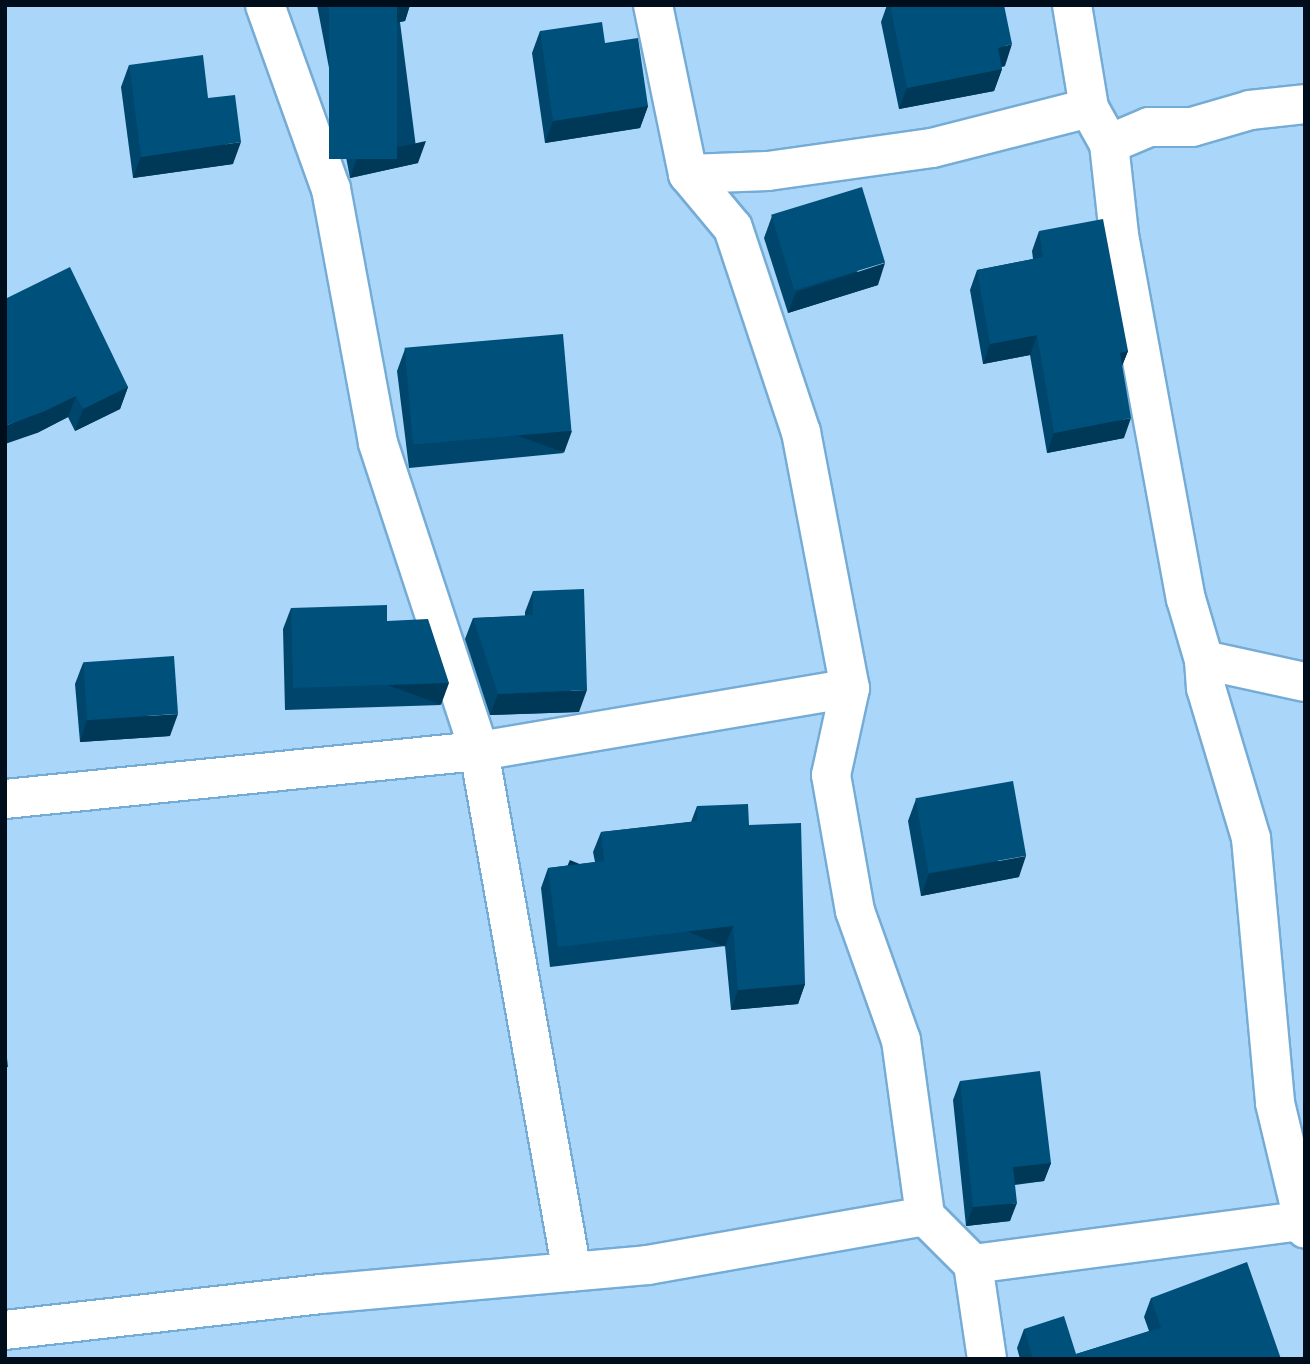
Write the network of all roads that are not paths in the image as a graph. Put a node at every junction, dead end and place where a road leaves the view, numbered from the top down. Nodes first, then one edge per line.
1 (265, 5) edge
2 (653, 5) edge
3 (1072, 5) edge
4 (1305, 104) edge
5 (1089, 108) junction
6 (1109, 144) junction
7 (688, 174) junction
8 (1204, 660) junction
9 (1305, 682) edge
10 (850, 688) junction
11 (479, 751) junction
12 (5, 799) edge
13 (925, 1216) junction
14 (1304, 1223) edge
15 (974, 1264) junction
16 (572, 1272) junction
17 (5, 1330) edge
18 (987, 1359) edge

1 - 11 street
2 - 7 street
3 - 5 street
4 - 6 street
5 - 6 street
5 - 7 street
6 - 8 street
7 - 10 street
8 - 9 street
8 - 14 street
10 - 11 street
10 - 13 street
11 - 12 street
11 - 16 street
13 - 15 street
13 - 16 street
14 - 15 street
15 - 18 street
16 - 17 street

